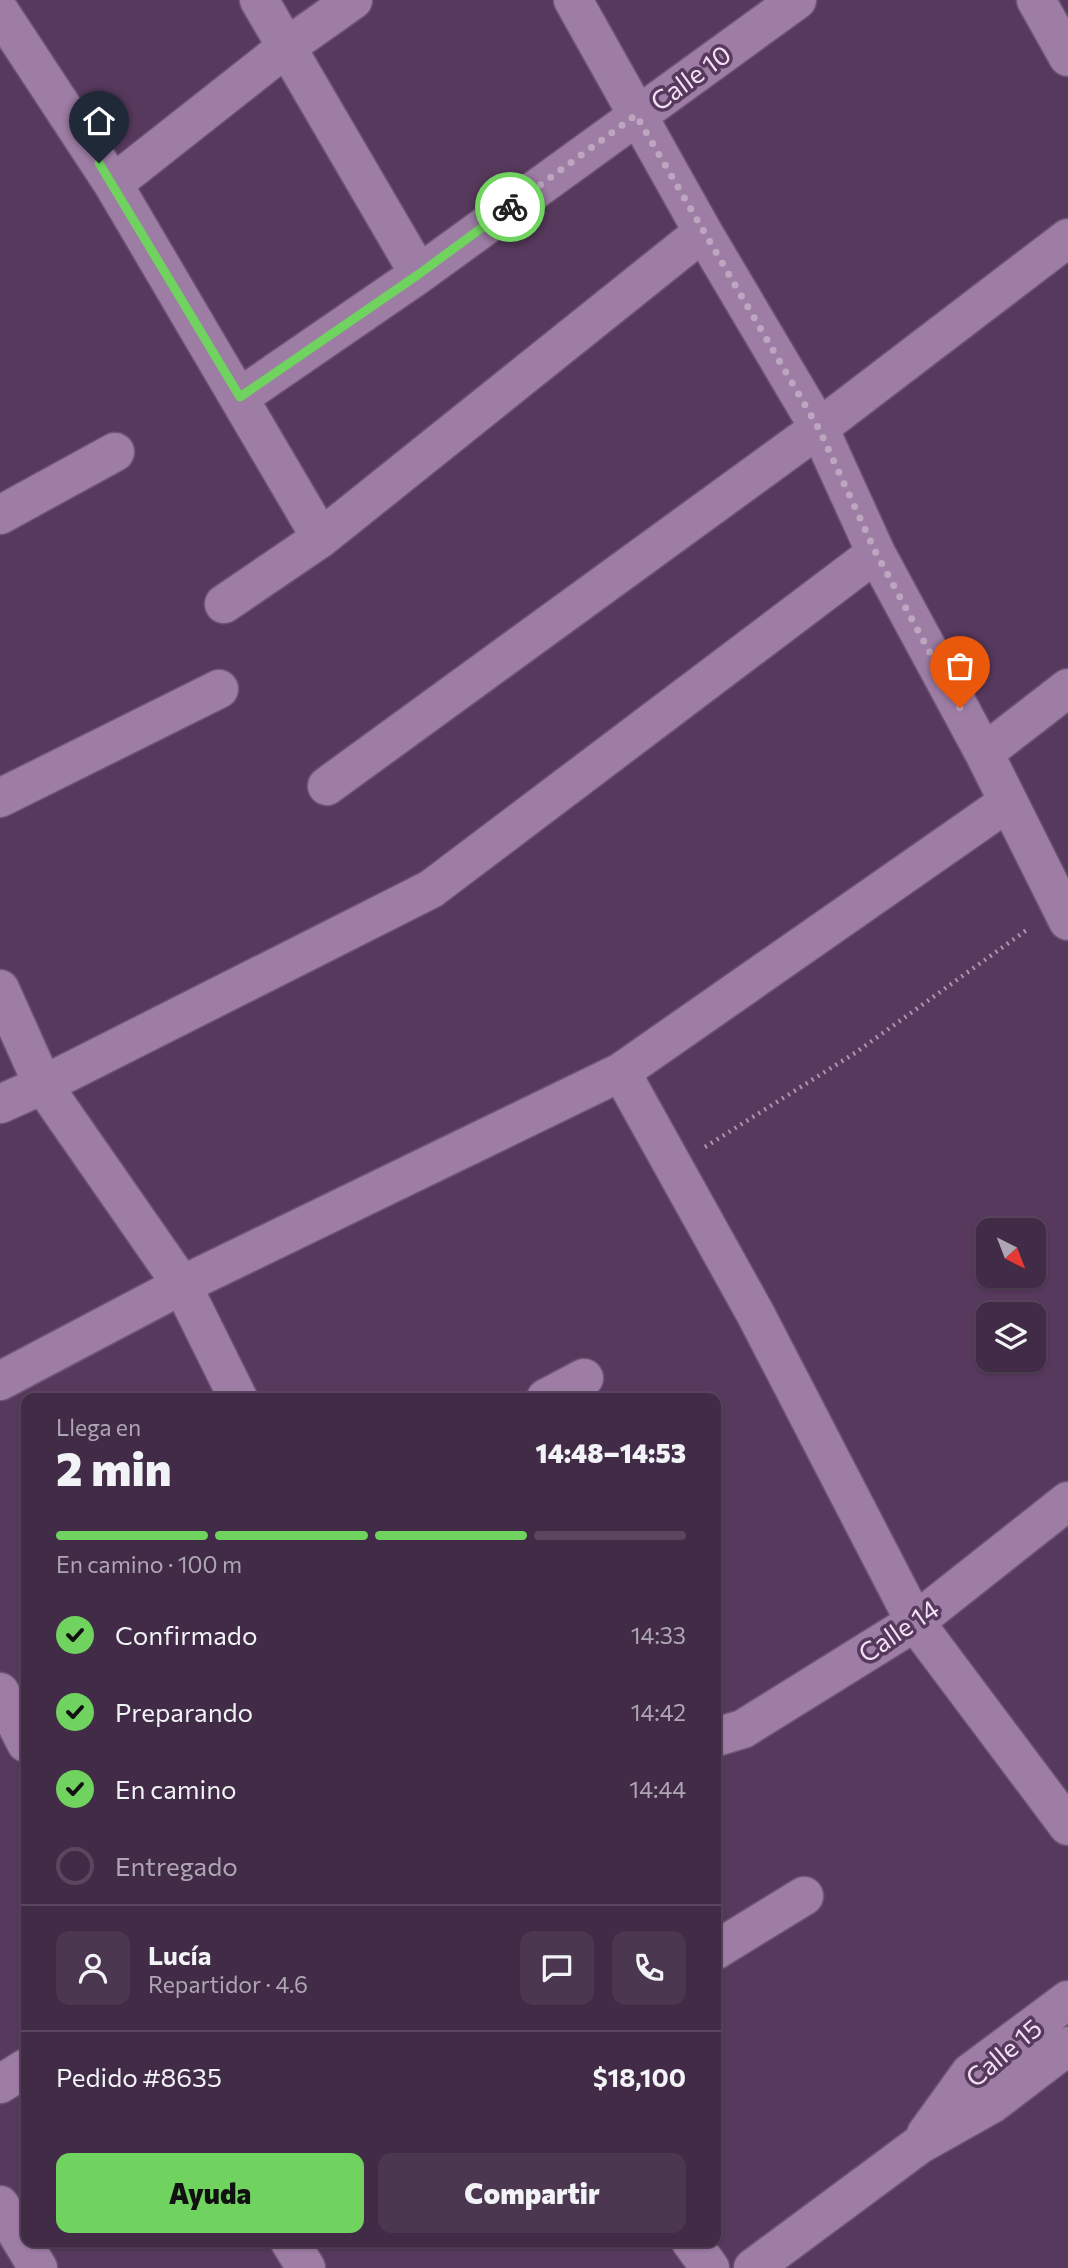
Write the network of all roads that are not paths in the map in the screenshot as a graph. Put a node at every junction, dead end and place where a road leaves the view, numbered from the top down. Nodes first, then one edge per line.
1 (259, 0) edge
2 (353, 0) edge
3 (573, 0) edge
4 (797, 0) edge
5 (1036, 0) edge
6 (0, 12) edge
7 (288, 46) junction
8 (1068, 57) edge
9 (636, 115) junction
10 (113, 184) junction
11 (703, 232) junction
12 (1068, 239) edge
13 (419, 274) junction
14 (240, 397) junction
15 (819, 429) junction
16 (115, 452) dead end
17 (0, 515) edge
18 (321, 538) junction
19 (876, 553) junction
20 (224, 604) dead end
21 (1068, 688) edge
22 (219, 689) dead end
23 (984, 752) junction
24 (327, 786) dead end
25 (0, 797) edge
26 (1008, 802) junction
27 (1064, 914) edge
28 (0, 989) edge
29 (621, 1072) junction
30 (43, 1085) junction
31 (0, 1104) edge
32 (182, 1285) junction
33 (584, 1378) dead end
34 (0, 1381) edge
35 (236, 1393) edge
36 (556, 1393) edge
37 (1068, 1502) edge
38 (915, 1622) junction
39 (21, 1681) edge
40 (0, 1692) edge
41 (21, 1733) edge
42 (721, 1736) edge
43 (1068, 1826) edge
44 (804, 1896) dead end
45 (721, 1948) edge
46 (1068, 2000) edge
47 (1068, 2046) edge
48 (21, 2071) edge
49 (0, 2084) edge
50 (919, 2144) junction
51 (0, 2205) edge
52 (21, 2240) edge
53 (25, 2247) edge
54 (293, 2247) edge
55 (695, 2247) edge
56 (38, 2268) edge
57 (306, 2268) edge
58 (710, 2268) edge
59 (753, 2268) edge

1 - 7 street
2 - 7 street
3 - 9 street
4 - 9 street, Calle 10
5 - 8 street
6 - 10 street
7 - 10 street
7 - 13 street
9 - 11 street
9 - 13 street, Calle 10
10 - 14 street
11 - 15 street
11 - 18 street
12 - 15 street
13 - 14 street, Calle 10
14 - 18 street
15 - 19 street
15 - 24 street
16 - 17 street
18 - 20 street
19 - 23 street
19 - 30 street
21 - 23 street
22 - 25 street
23 - 26 street
26 - 27 street
26 - 29 street
28 - 30 street
29 - 32 street
29 - 38 street
30 - 31 street
30 - 32 street
32 - 34 street
32 - 35 street
33 - 36 street
37 - 38 street, Calle 14
38 - 42 street, Calle 14
38 - 43 street
39 - 40 street
40 - 41 street
44 - 45 street
46 - 50 street, Calle 15
47 - 50 street, Calle 15
48 - 49 street
50 - 59 street, Calle 15
51 - 52 street
53 - 56 street
54 - 57 street
55 - 58 street

